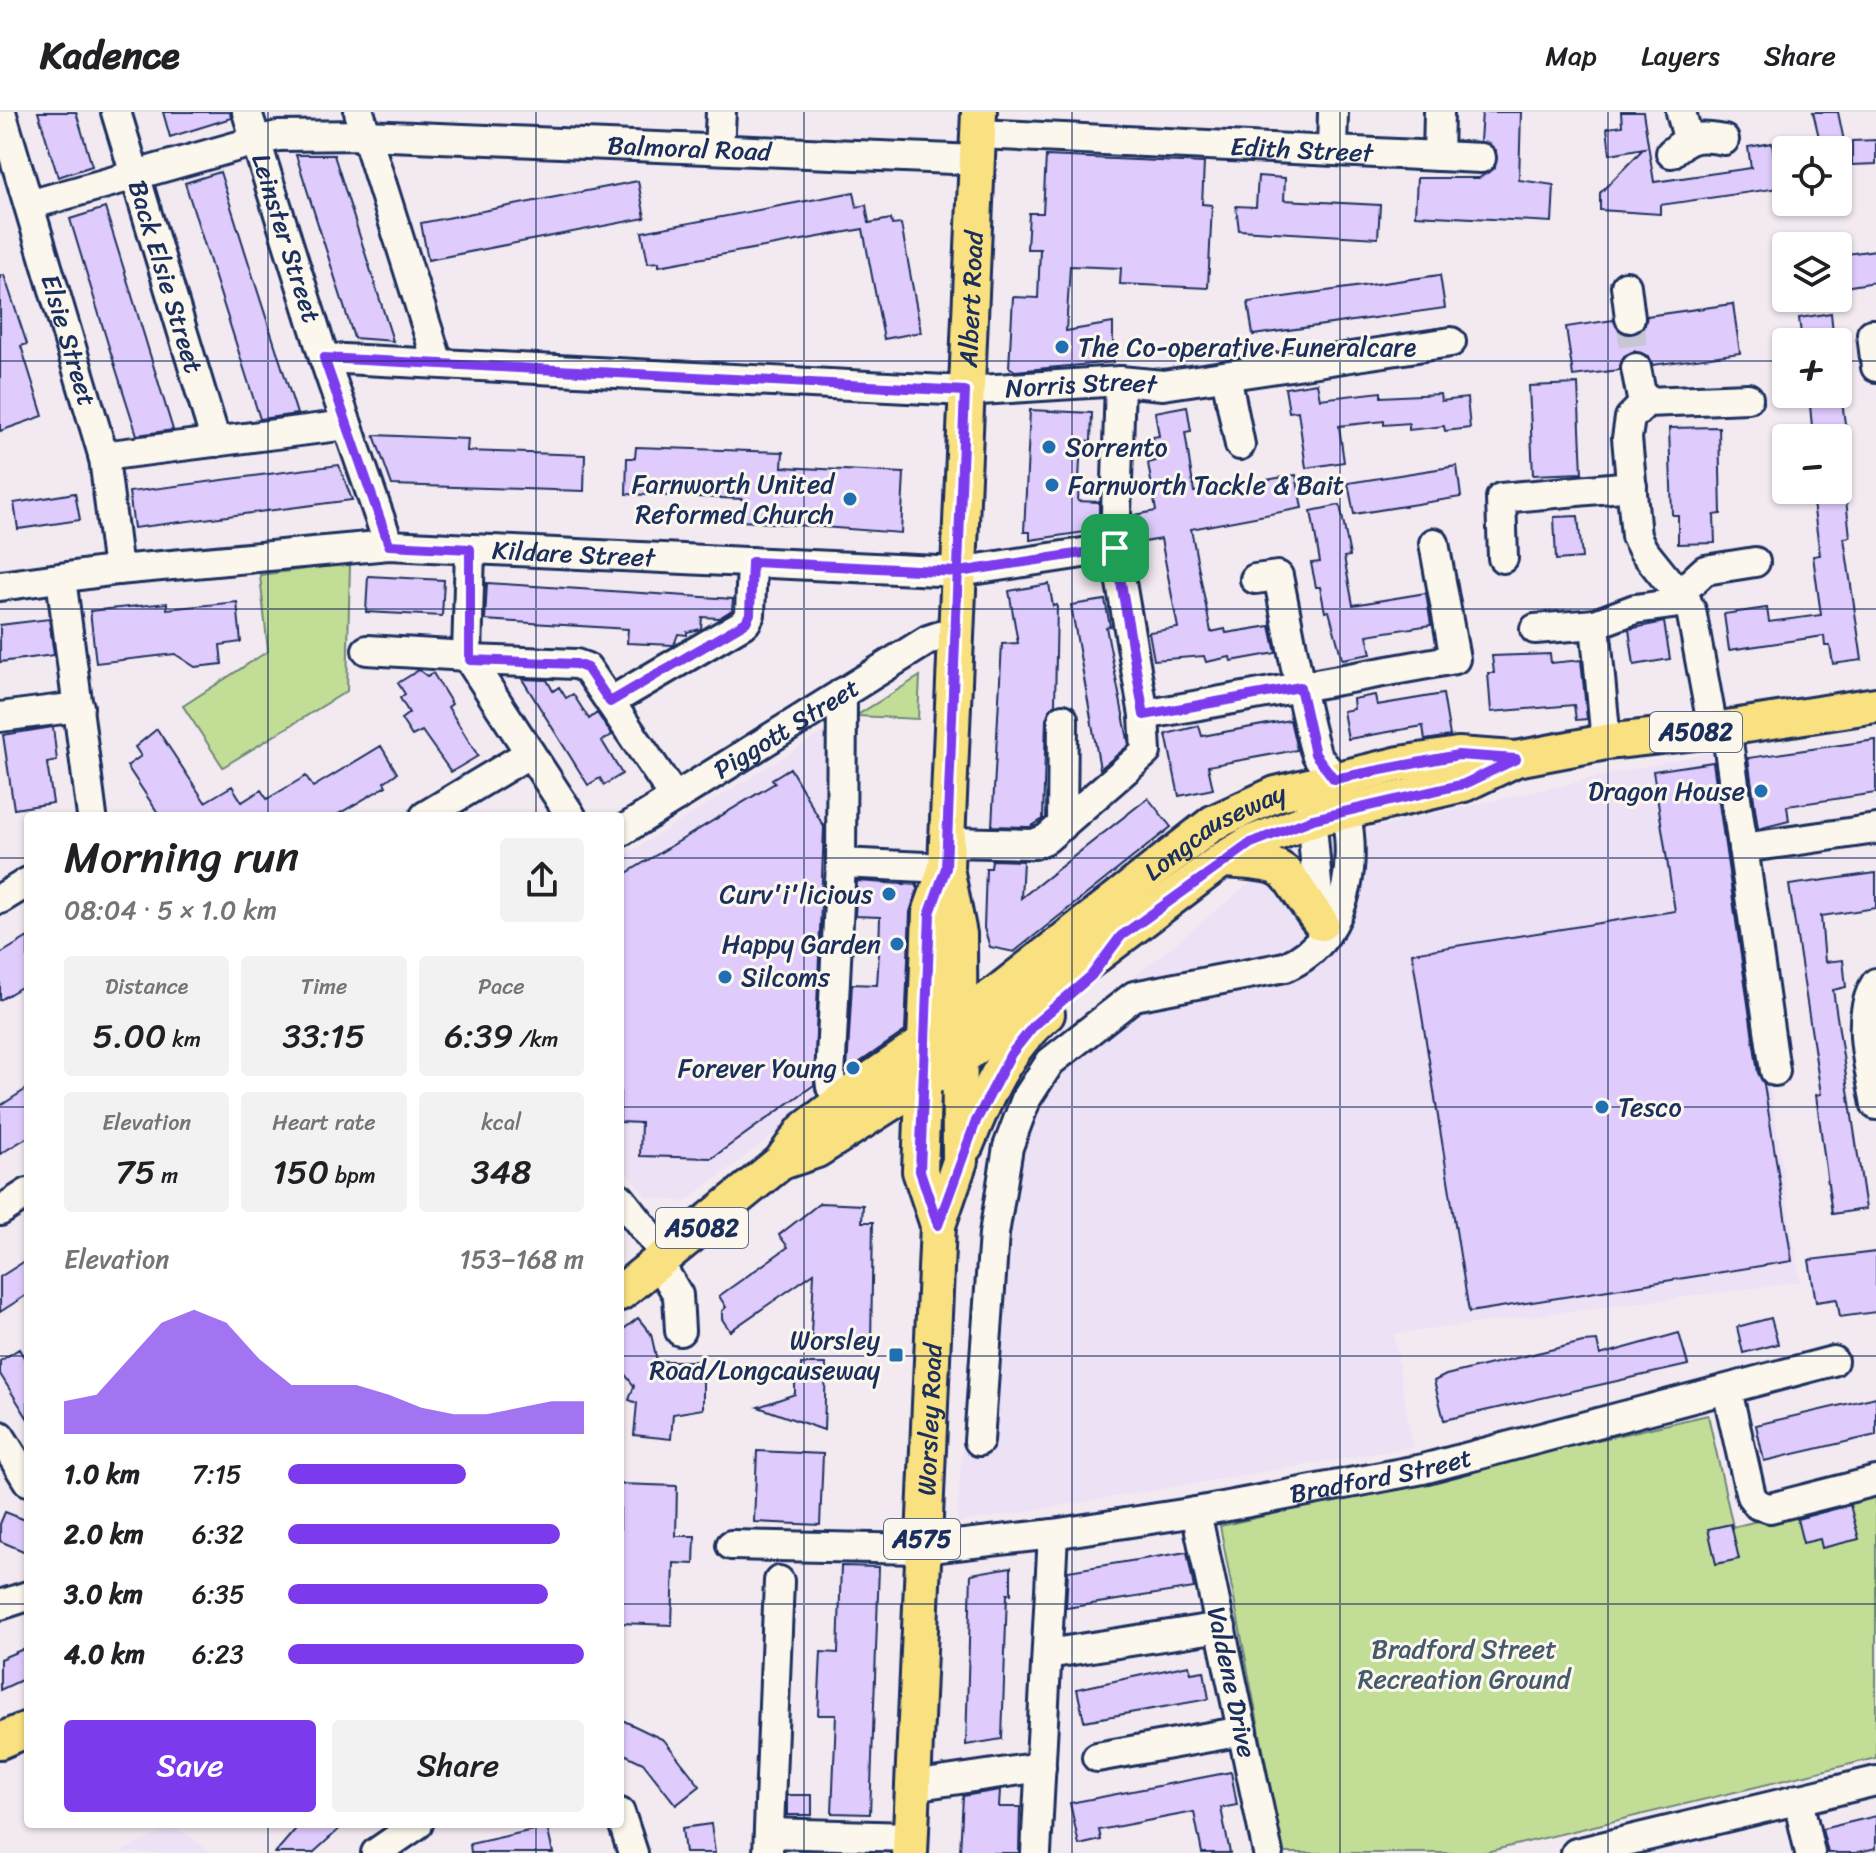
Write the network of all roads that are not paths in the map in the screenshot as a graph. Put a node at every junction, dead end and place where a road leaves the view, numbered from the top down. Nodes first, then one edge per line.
1 (1, 112) edge
2 (116, 112) edge
3 (247, 112) edge
4 (721, 112) edge
5 (1333, 112) edge
6 (1439, 112) edge
7 (362, 124) edge
8 (1680, 134) edge
9 (978, 135) edge
10 (1724, 140) dead end
11 (256, 141) junction
12 (719, 149) junction
13 (1332, 150) junction
14 (1438, 156) junction
15 (1481, 158) dead end
16 (135, 175) junction
17 (29, 205) junction
18 (1626, 286) dead end
19 (1630, 318) tunnel mouth
20 (1876, 334) edge
21 (1451, 342) dead end
22 (324, 358) junction
23 (438, 363) junction
24 (1876, 367) edge
25 (1636, 368) tunnel mouth
26 (1226, 376) junction
27 (1120, 381) junction
28 (965, 391) junction
29 (1748, 398) dead end
30 (1643, 404) junction
31 (347, 425) junction
32 (216, 442) junction
33 (1240, 445) dead end
34 (103, 456) junction
35 (1632, 486) junction
36 (1434, 543) dead end
37 (389, 545) junction
38 (1115, 548) junction
39 (470, 549) junction
40 (1503, 558) dead end
41 (752, 562) junction
42 (1755, 562) dead end
43 (118, 570) junction
44 (959, 572) junction
45 (61, 578) junction
46 (1255, 579) dead end
47 (0, 586) edge
48 (1683, 598) junction
49 (1595, 624) junction
50 (1535, 629) dead end
51 (955, 631) junction
52 (367, 650) dead end
53 (469, 658) junction
54 (1300, 687) junction
55 (842, 693) junction
56 (610, 702) junction
57 (1876, 705) edge
58 (79, 707) junction
59 (1144, 715) junction
60 (0, 717) edge
61 (1063, 719) dead end
62 (1719, 729) junction
63 (1606, 742) junction
64 (530, 753) junction
65 (1516, 759) junction
66 (1319, 772) junction
67 (675, 798) junction
68 (431, 803) edge
69 (92, 812) edge
70 (568, 812) edge
71 (1329, 815) junction
72 (1062, 826) junction
73 (1876, 829) edge
74 (624, 830) edge
75 (1743, 848) junction
76 (946, 855) junction
77 (1222, 860) junction
78 (841, 863) junction
79 (24, 884) edge
80 (0, 899) edge
81 (1321, 932) junction
82 (1121, 936) junction
83 (927, 972) junction
84 (1876, 983) edge
85 (997, 993) junction
86 (959, 1007) junction
87 (924, 1042) junction
88 (960, 1059) junction
89 (1775, 1071) dead end
90 (924, 1081) junction
91 (843, 1100) junction
92 (1876, 1105) edge
93 (960, 1161) junction
94 (781, 1162) junction
95 (24, 1196) edge
96 (624, 1204) edge
97 (0, 1211) edge
98 (938, 1225) junction
99 (663, 1260) junction
100 (624, 1290) edge
101 (680, 1331) dead end
102 (1833, 1361) dead end
103 (1727, 1390) junction
104 (0, 1436) edge
105 (979, 1441) dead end
106 (24, 1475) edge
107 (1876, 1481) edge
108 (1196, 1512) junction
109 (1053, 1534) junction
110 (731, 1545) dead end
111 (921, 1549) junction
112 (779, 1581) dead end
113 (1221, 1627) junction
114 (1047, 1654) junction
115 (24, 1731) edge
116 (1243, 1731) junction
117 (0, 1741) edge
118 (1097, 1757) dead end
119 (1041, 1767) junction
120 (1876, 1781) edge
121 (912, 1786) junction
122 (1798, 1799) junction
123 (624, 1825) edge
124 (412, 1828) edge
125 (769, 1843) edge
126 (910, 1845) edge
127 (376, 1853) edge
128 (633, 1853) edge
129 (1036, 1853) edge
130 (1268, 1853) edge
131 (1576, 1853) edge
132 (1810, 1853) edge

1 - 17 street, Elsie Street
2 - 16 street, Back Elsie Street
3 - 11 street, Leinster Street
4 - 12 street
5 - 13 street
6 - 14 street
7 - 11 street, Balmoral Road
7 - 12 street, Balmoral Road
7 - 23 street
8 - 10 street
9 - 12 street, Balmoral Road
9 - 13 street, Edith Street
9 - 28 main road, Albert Road / A575
11 - 16 street, Balmoral Road
11 - 22 street, Leinster Street
13 - 14 street, Edith Street
14 - 15 street, Edith Street
16 - 17 street, Balmoral Road
16 - 32 street, Back Elsie Street
17 - 34 street, Elsie Street
18 - 19 street
20 - 24 street
21 - 26 street, Norris Street
22 - 23 street, Norris Street
22 - 31 street, Leinster Street
23 - 28 street, Norris Street
25 - 30 street
26 - 27 street, Norris Street
26 - 33 street
27 - 28 street, Norris Street
27 - 38 street
28 - 44 main road, Albert Road / A575
29 - 30 street
30 - 35 street
31 - 32 street
31 - 37 street, Leinster Street
32 - 34 street
34 - 43 street, Elsie Street
35 - 40 street
35 - 48 street
36 - 54 street
37 - 39 street, Kildare Street
37 - 43 street, Kildare Street
38 - 44 street, Kildare Street
38 - 59 street
39 - 41 street, Kildare Street
39 - 53 street
41 - 44 street, Kildare Street
41 - 56 street
42 - 48 street
43 - 45 street, Kildare Street
44 - 51 main road, Albert Road / A575
45 - 47 street, Kildare Street
45 - 58 street
46 - 54 street
48 - 49 street
48 - 62 street
49 - 50 street
49 - 63 street
51 - 55 street, Piggott Street
51 - 76 main road, Albert Road / A575
52 - 53 street
53 - 56 street
53 - 64 street
54 - 59 street
54 - 66 street
55 - 67 street, Piggott Street
55 - 78 street
56 - 67 street
57 - 62 main road, Longcauseway / A5082
58 - 60 street
58 - 69 street
59 - 72 street
61 - 72 street
62 - 63 main road, Longcauseway / A5082
62 - 75 street
63 - 65 main road, Longcauseway / A5082
64 - 68 street
64 - 70 street
65 - 66 main road, Longcauseway / A5082
65 - 71 main road, Longcauseway / A5082
66 - 71 street
66 - 85 main road, Longcauseway / A5082
67 - 74 street, Piggott Street
71 - 77 main road, Longcauseway / A5082
71 - 81 street
72 - 76 street
73 - 75 street
75 - 89 street
76 - 78 street
76 - 83 main road, Albert Road / A575
76 - 86 main road, Albert Road / A575
77 - 81 main road
77 - 82 main road, Longcauseway / A5082
78 - 91 street
79 - 80 street
81 - 105 street
82 - 85 main road
82 - 88 main road, Longcauseway / A5082
82 - 93 main road, A5082
83 - 86 main road
83 - 87 main road, Albert Road / A575
84 - 92 street
85 - 86 main road, Longcauseway / A5082
86 - 87 main road, A5082
86 - 88 main road, Worsley Road / A575
87 - 90 main road, Worsley Road / A575
87 - 91 main road, A5082
88 - 90 main road, A5082
88 - 93 main road, Worsley Road / A575
90 - 94 main road, A5082
90 - 98 main road, Worsley Road / A575
91 - 94 main road, A5082
93 - 98 main road, Worsley Road / A575
94 - 99 main road, A5082
95 - 97 street
96 - 99 street
98 - 111 main road, Worsley Road / A575
99 - 100 main road, A5082
99 - 101 street
102 - 103 street, Bradford Street
103 - 107 street
103 - 108 street, Bradford Street
104 - 106 street
108 - 109 street, Bradford Street
108 - 113 street, Valdene Drive
109 - 111 street, Bradford Street
109 - 114 street
110 - 111 street, Bradford Street
111 - 121 main road, Worsley Road / A575
112 - 125 street
113 - 114 street
113 - 116 street, Valdene Drive
114 - 119 street
115 - 117 main road
116 - 118 street
116 - 130 street, Valdene Drive
119 - 121 street
119 - 129 street
120 - 122 street
121 - 126 main road, Worsley Road / A575
122 - 131 street
122 - 132 street
123 - 128 street
124 - 127 street
125 - 126 street

